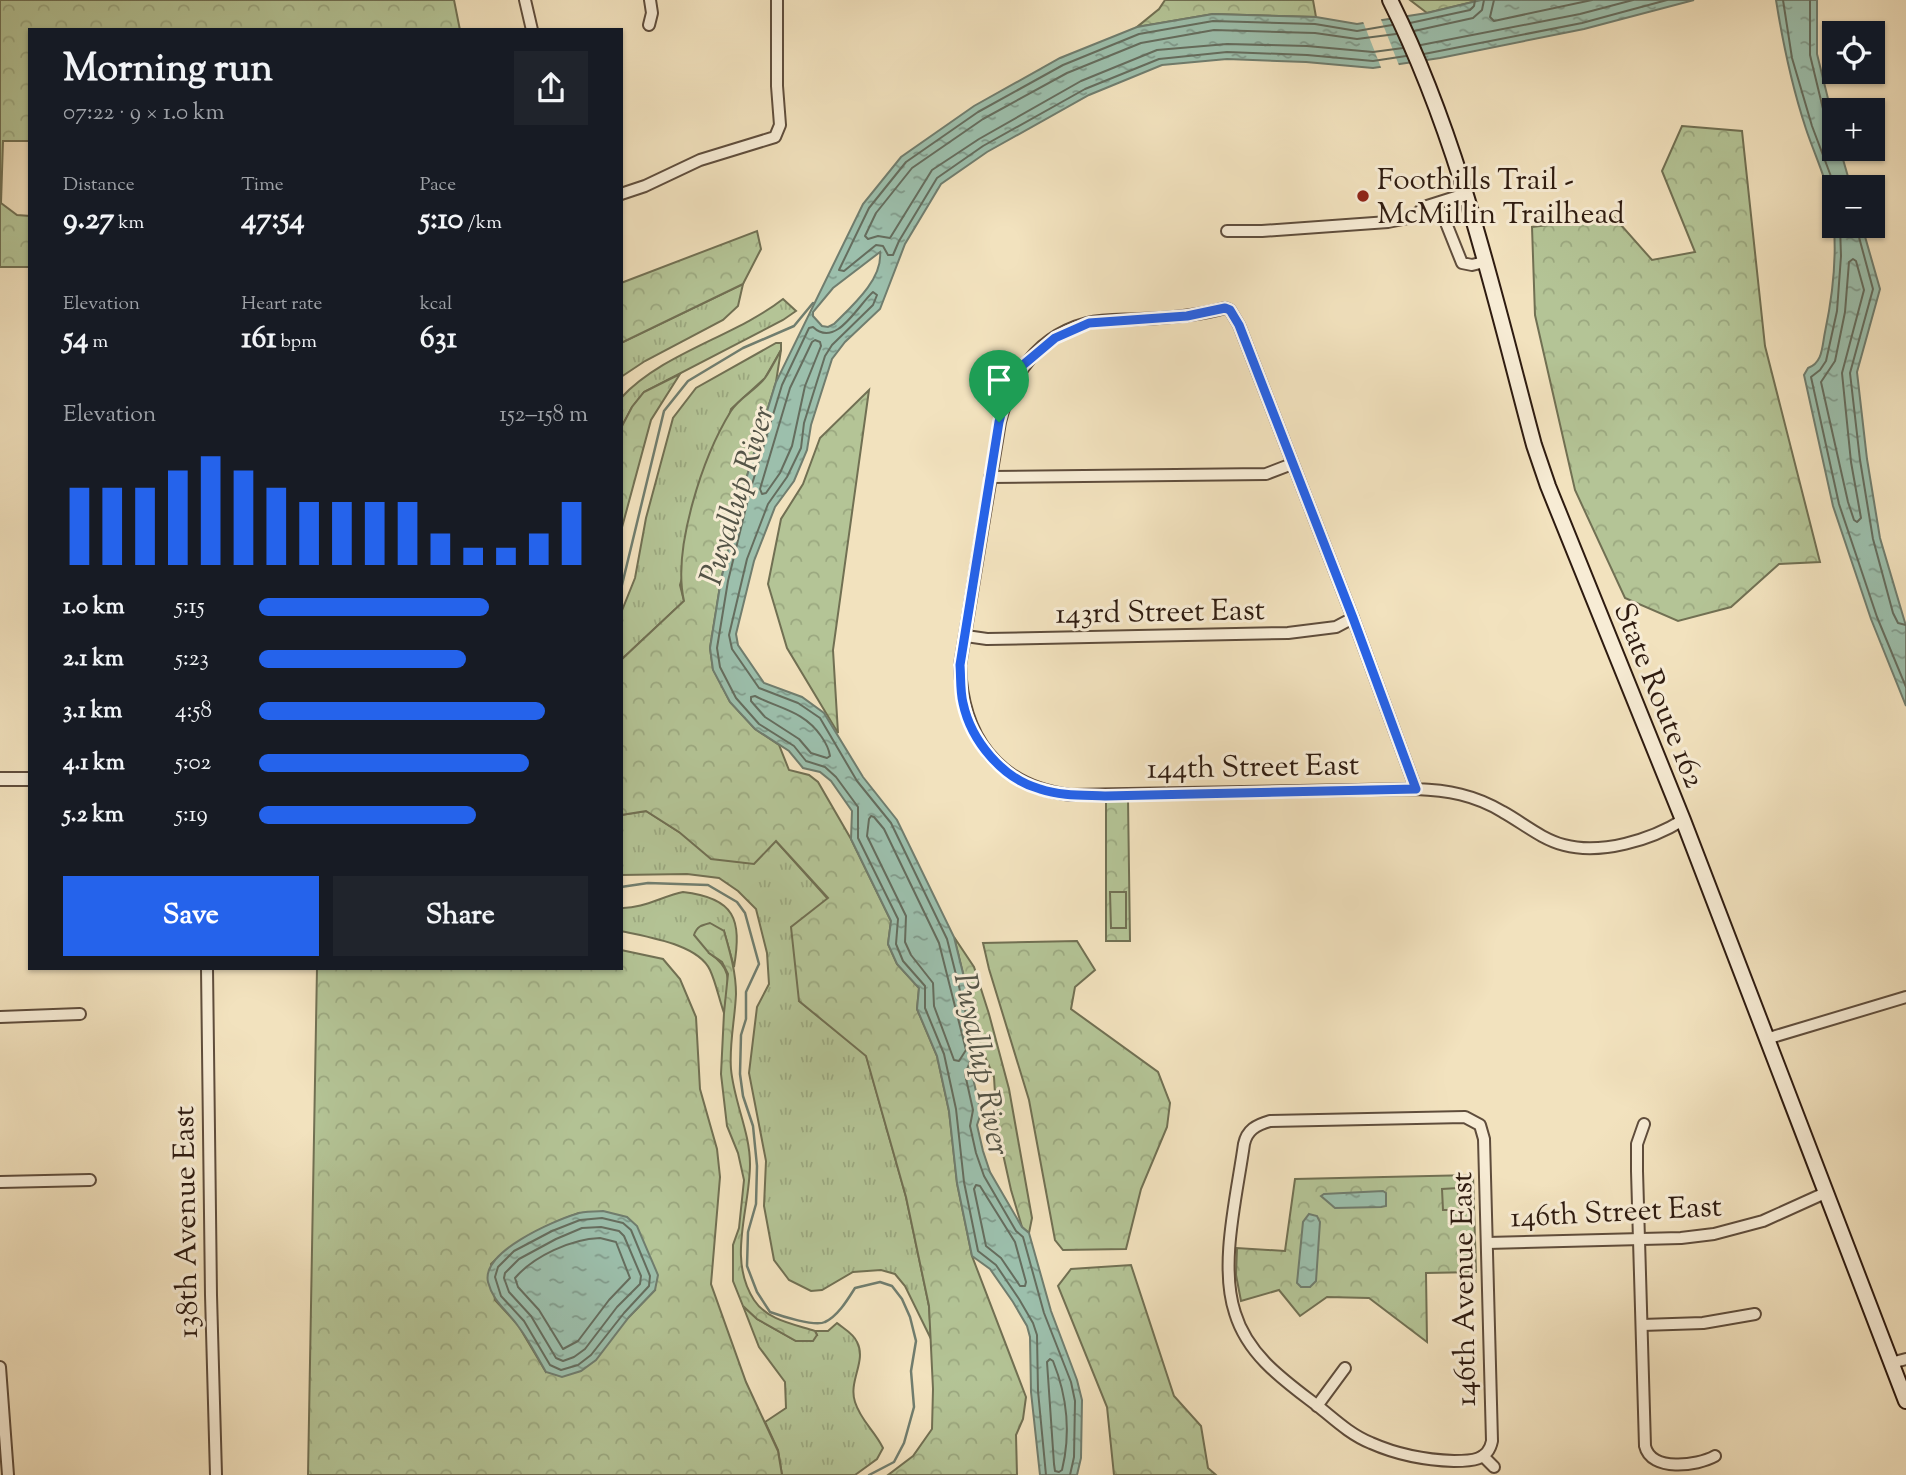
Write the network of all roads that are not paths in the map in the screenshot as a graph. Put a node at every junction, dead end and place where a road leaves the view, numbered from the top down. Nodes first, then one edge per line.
1 (525, 0) edge
2 (650, 0) edge
3 (777, 0) edge
4 (1390, 0) edge
5 (649, 25) dead end
6 (532, 28) edge
7 (623, 193) edge
8 (1465, 194) junction
9 (1418, 213) junction
10 (1227, 231) dead end
11 (1485, 262) junction
12 (1293, 464) junction
13 (990, 477) junction
14 (1353, 618) junction
15 (966, 636) junction
16 (0, 779) edge
17 (28, 779) edge
18 (1416, 789) junction
19 (1682, 820) junction
20 (207, 970) edge
21 (1906, 997) edge
22 (80, 1014) dead end
23 (0, 1017) edge
24 (1766, 1039) junction
25 (1485, 1112) dead end
26 (1475, 1121) junction
27 (1644, 1124) dead end
28 (90, 1180) dead end
29 (0, 1182) edge
30 (1825, 1193) junction
31 (1639, 1239) junction
32 (1487, 1243) junction
33 (1755, 1314) dead end
34 (1642, 1325) junction
35 (1899, 1361) edge
36 (0, 1367) edge
37 (1345, 1368) dead end
38 (1906, 1401) edge
39 (1317, 1406) junction
40 (1483, 1456) junction
41 (1715, 1456) dead end
42 (1494, 1467) dead end
43 (8, 1475) edge
44 (216, 1475) edge

1 - 6 street
2 - 5 street
3 - 7 street
4 - 8 main road, State Route 162
8 - 9 street
8 - 11 main road, State Route 162
9 - 10 street
9 - 11 street
11 - 19 main road, State Route 162
12 - 13 street
12 - 13 street, 144th Street East
12 - 14 street
13 - 15 street, 144th Street East
14 - 15 street, 143rd Street East
14 - 18 street
15 - 18 street, 144th Street East
16 - 17 street
18 - 19 street, 144th Street East
19 - 24 main road, State Route 162
20 - 44 street, 138th Avenue East
21 - 24 street
22 - 23 street
24 - 30 main road, State Route 162
25 - 26 street
26 - 32 street, 146th Avenue East
26 - 39 street
27 - 31 street
28 - 29 street
30 - 31 street, 146th Street East
30 - 35 main road, State Route 162
31 - 32 street, 146th Street East
31 - 34 street
32 - 40 street, 146th Avenue East
33 - 34 street
34 - 41 street
35 - 38 main road, State Route 162
36 - 43 street
37 - 39 street
39 - 40 street
40 - 42 street

